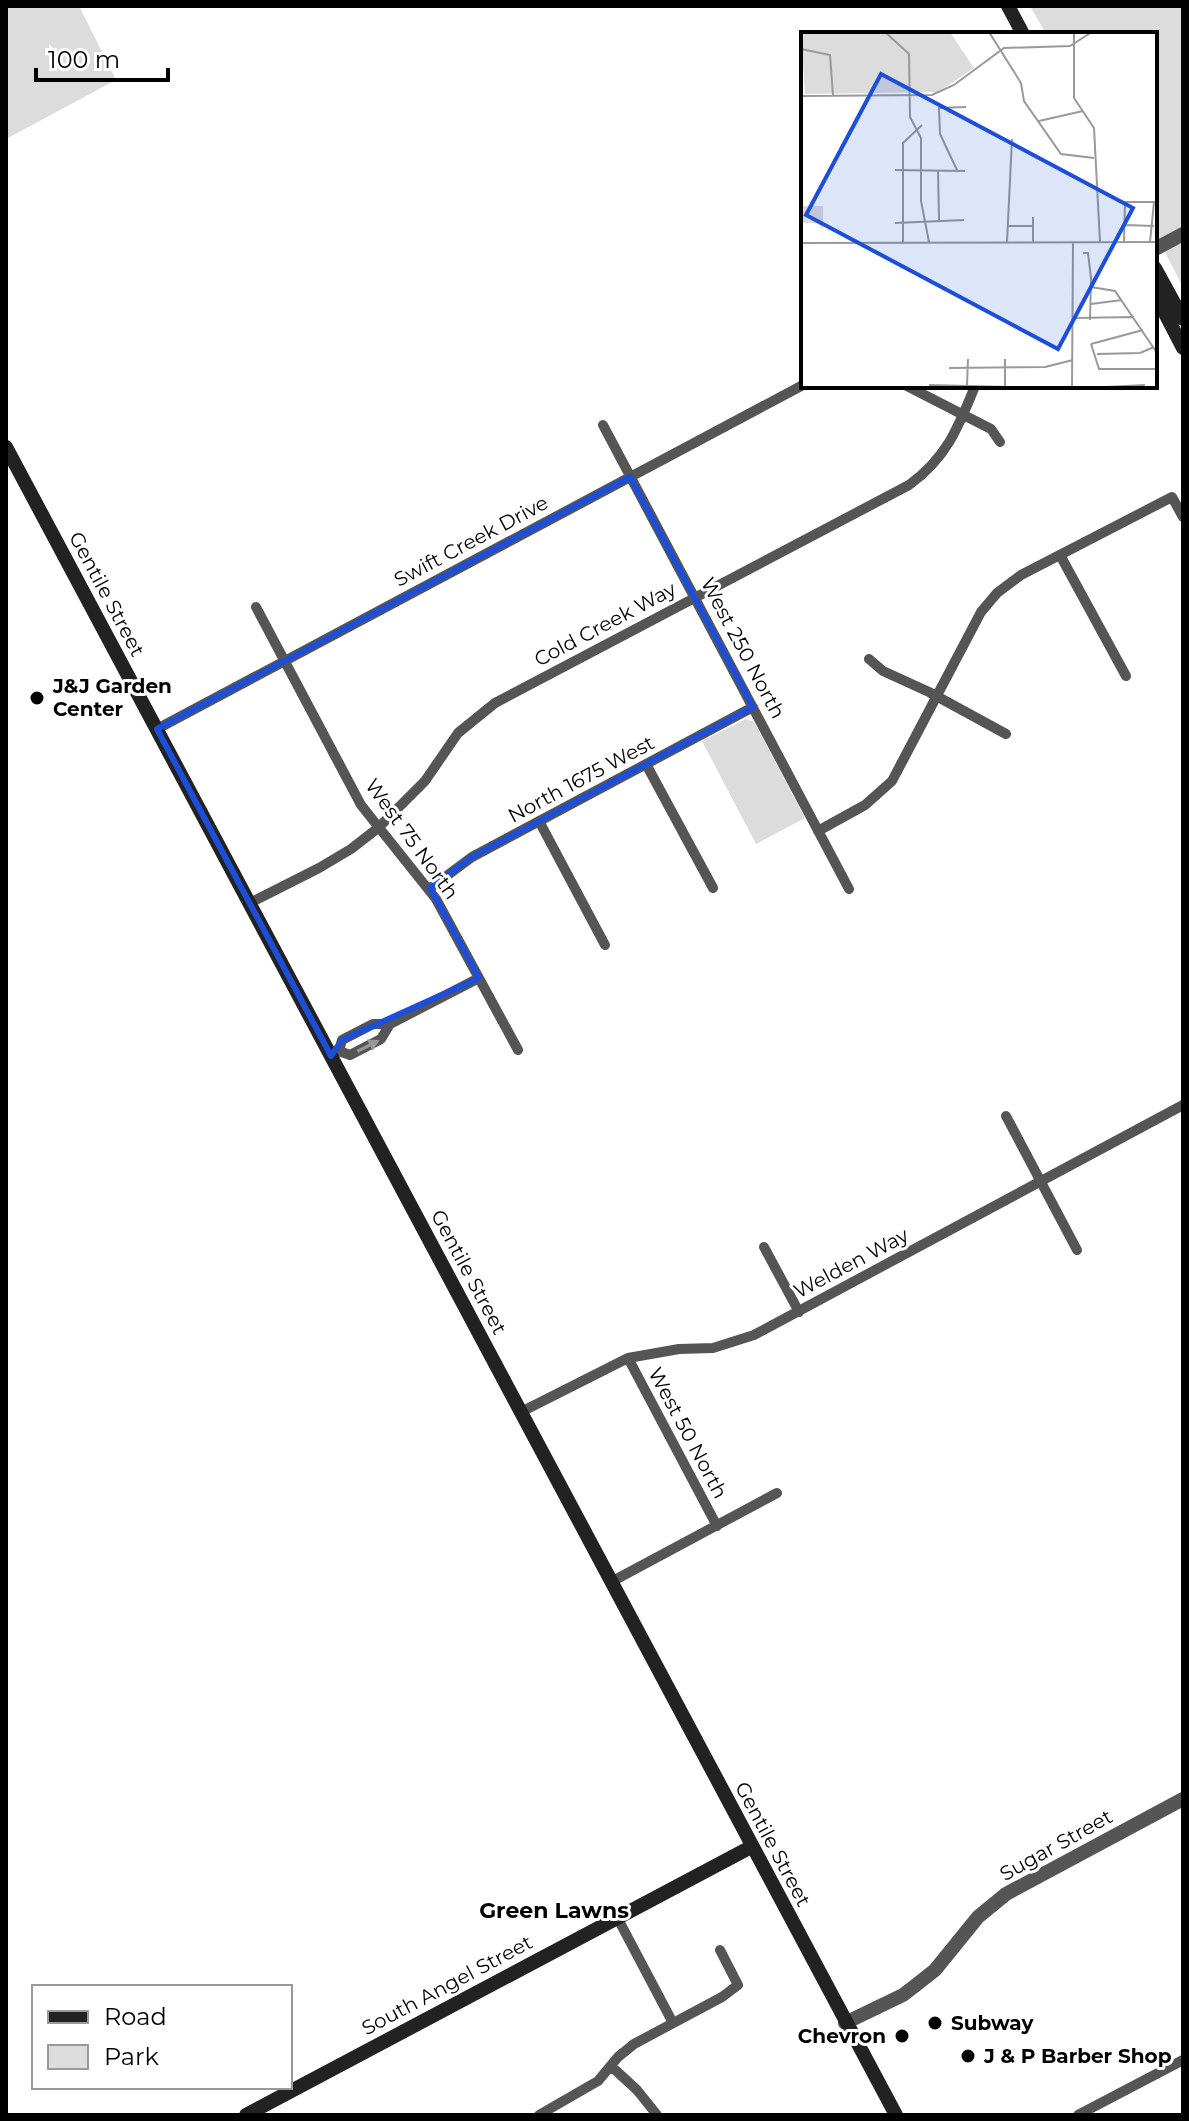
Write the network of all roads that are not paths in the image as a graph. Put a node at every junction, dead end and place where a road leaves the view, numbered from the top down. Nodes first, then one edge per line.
1 (1008, 6) edge
2 (1022, 32) edge
3 (1183, 234) edge
4 (1157, 248) edge
5 (1157, 272) edge
6 (1157, 298) edge
7 (1183, 319) edge
8 (1183, 348) edge
9 (801, 386) edge
10 (911, 388) edge
11 (974, 388) edge
12 (963, 415) junction
13 (603, 425) dead end
14 (1000, 442) dead end
15 (6, 447) edge
16 (630, 477) junction
17 (1183, 517) edge
18 (1060, 555) junction
19 (695, 596) junction
20 (256, 607) dead end
21 (869, 659) dead end
22 (285, 661) junction
23 (1126, 676) dead end
24 (936, 696) junction
25 (753, 707) junction
26 (157, 729) junction
27 (1006, 734) dead end
28 (646, 764) junction
29 (539, 821) junction
30 (378, 828) junction
31 (818, 831) junction
32 (713, 888) dead end
33 (429, 889) junction
34 (849, 889) dead end
35 (250, 903) junction
36 (605, 945) dead end
37 (479, 978) junction
38 (390, 1024) junction
39 (518, 1050) dead end
40 (335, 1054) junction
41 (1183, 1105) edge
42 (1006, 1116) dead end
43 (1041, 1181) junction
44 (764, 1247) dead end
45 (1077, 1250) dead end
46 (799, 1312) junction
47 (628, 1358) junction
48 (521, 1412) junction
49 (777, 1493) dead end
50 (717, 1526) junction
51 (611, 1582) junction
52 (1183, 1799) edge
53 (751, 1847) junction
54 (617, 1917) junction
55 (720, 1950) dead end
56 (673, 2023) junction
57 (845, 2023) junction
58 (1183, 2060) edge
59 (611, 2066) junction
60 (253, 2113) edge
61 (539, 2115) edge
62 (657, 2115) edge
63 (896, 2115) edge
64 (1078, 2115) edge

1 - 2 main road
3 - 4 street
5 - 7 main road
6 - 8 main road
9 - 16 street, Swift Creek Drive
10 - 12 street
11 - 12 street, Cold Creek Way
12 - 14 street
12 - 19 street, Cold Creek Way
13 - 16 street, West 250 North
15 - 26 main road, Gentile Street
16 - 19 street, West 250 North
16 - 22 street, Swift Creek Drive
17 - 18 street
18 - 23 street
18 - 24 street
19 - 25 street, West 250 North
19 - 30 street, Cold Creek Way
20 - 22 street, West 75 North
21 - 24 street
22 - 26 street, Swift Creek Drive
22 - 30 street, West 75 North
24 - 27 street
24 - 31 street
25 - 28 street, North 1675 West
25 - 31 street, West 250 North
26 - 35 main road, Gentile Street
28 - 29 street, North 1675 West
28 - 32 street
29 - 33 street, North 1675 West
29 - 36 street
30 - 33 street, West 75 North
30 - 35 street, Cold Creek Way
31 - 34 street, West 250 North
33 - 37 street, West 75 North
35 - 40 main road, Gentile Street
37 - 38 street
37 - 39 street, West 75 North
40 -> 38 street
38 - 40 street
40 - 48 main road, Gentile Street
41 - 43 street, Welden Way
42 - 43 street
43 - 45 street
43 - 46 street, Welden Way
44 - 46 street
46 - 47 street, Welden Way
47 - 48 street, Welden Way
47 - 50 street, West 50 North
48 - 51 main road, Gentile Street
49 - 50 street
50 - 51 street
51 - 53 main road, Gentile Street
52 - 57 street, Sugar Street
53 - 54 main road, South Angel Street
53 - 57 main road, Gentile Street
54 - 56 street
54 - 60 main road, South Angel Street
55 - 56 street
56 - 59 street
57 - 63 main road, Gentile Street
58 - 64 street
59 - 61 street
59 - 62 street

